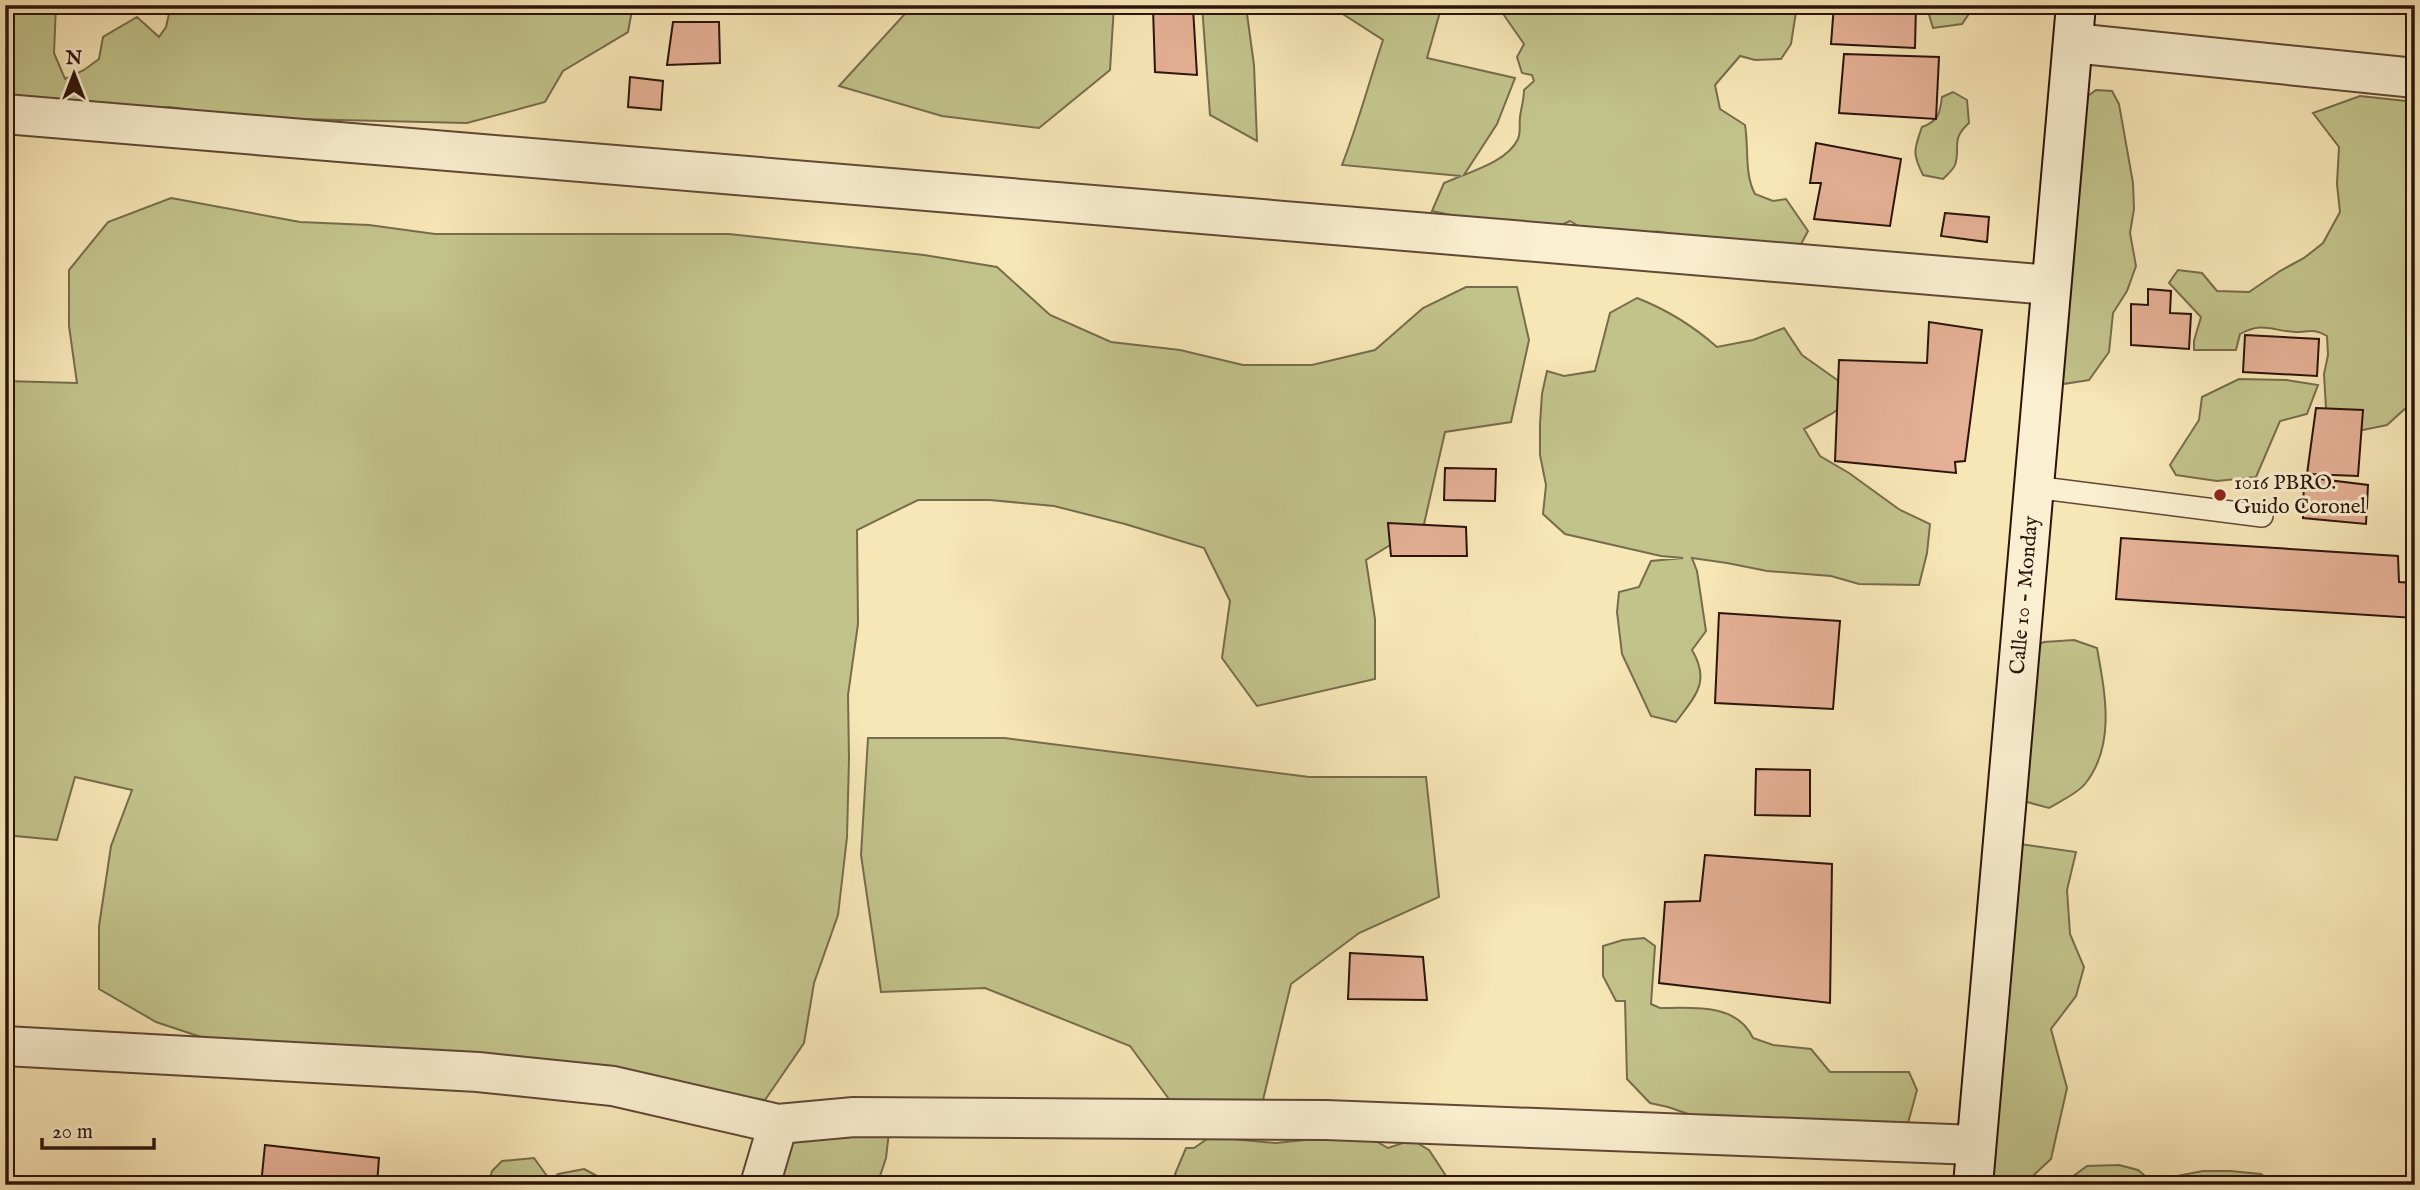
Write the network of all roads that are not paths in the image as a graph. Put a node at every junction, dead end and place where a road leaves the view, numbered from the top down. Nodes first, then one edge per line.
1 (2076, 5) edge
2 (2073, 43) junction
3 (2415, 78) edge
4 (5, 114) edge
5 (2051, 285) junction
6 (2034, 487) junction
7 (2262, 516) dead end
8 (5, 1046) edge
9 (778, 1124) junction
10 (1976, 1145) junction
11 (760, 1185) edge
12 (1973, 1185) edge

1 - 2 street, Calle 10 - Monday
2 - 3 street
2 - 5 street, Calle 10 - Monday
4 - 5 street
5 - 6 street, Calle 10 - Monday
6 - 7 lane
6 - 10 street, Calle 10 - Monday
8 - 9 street
9 - 10 street
9 - 11 street
10 - 12 street, Calle 10 - Monday

